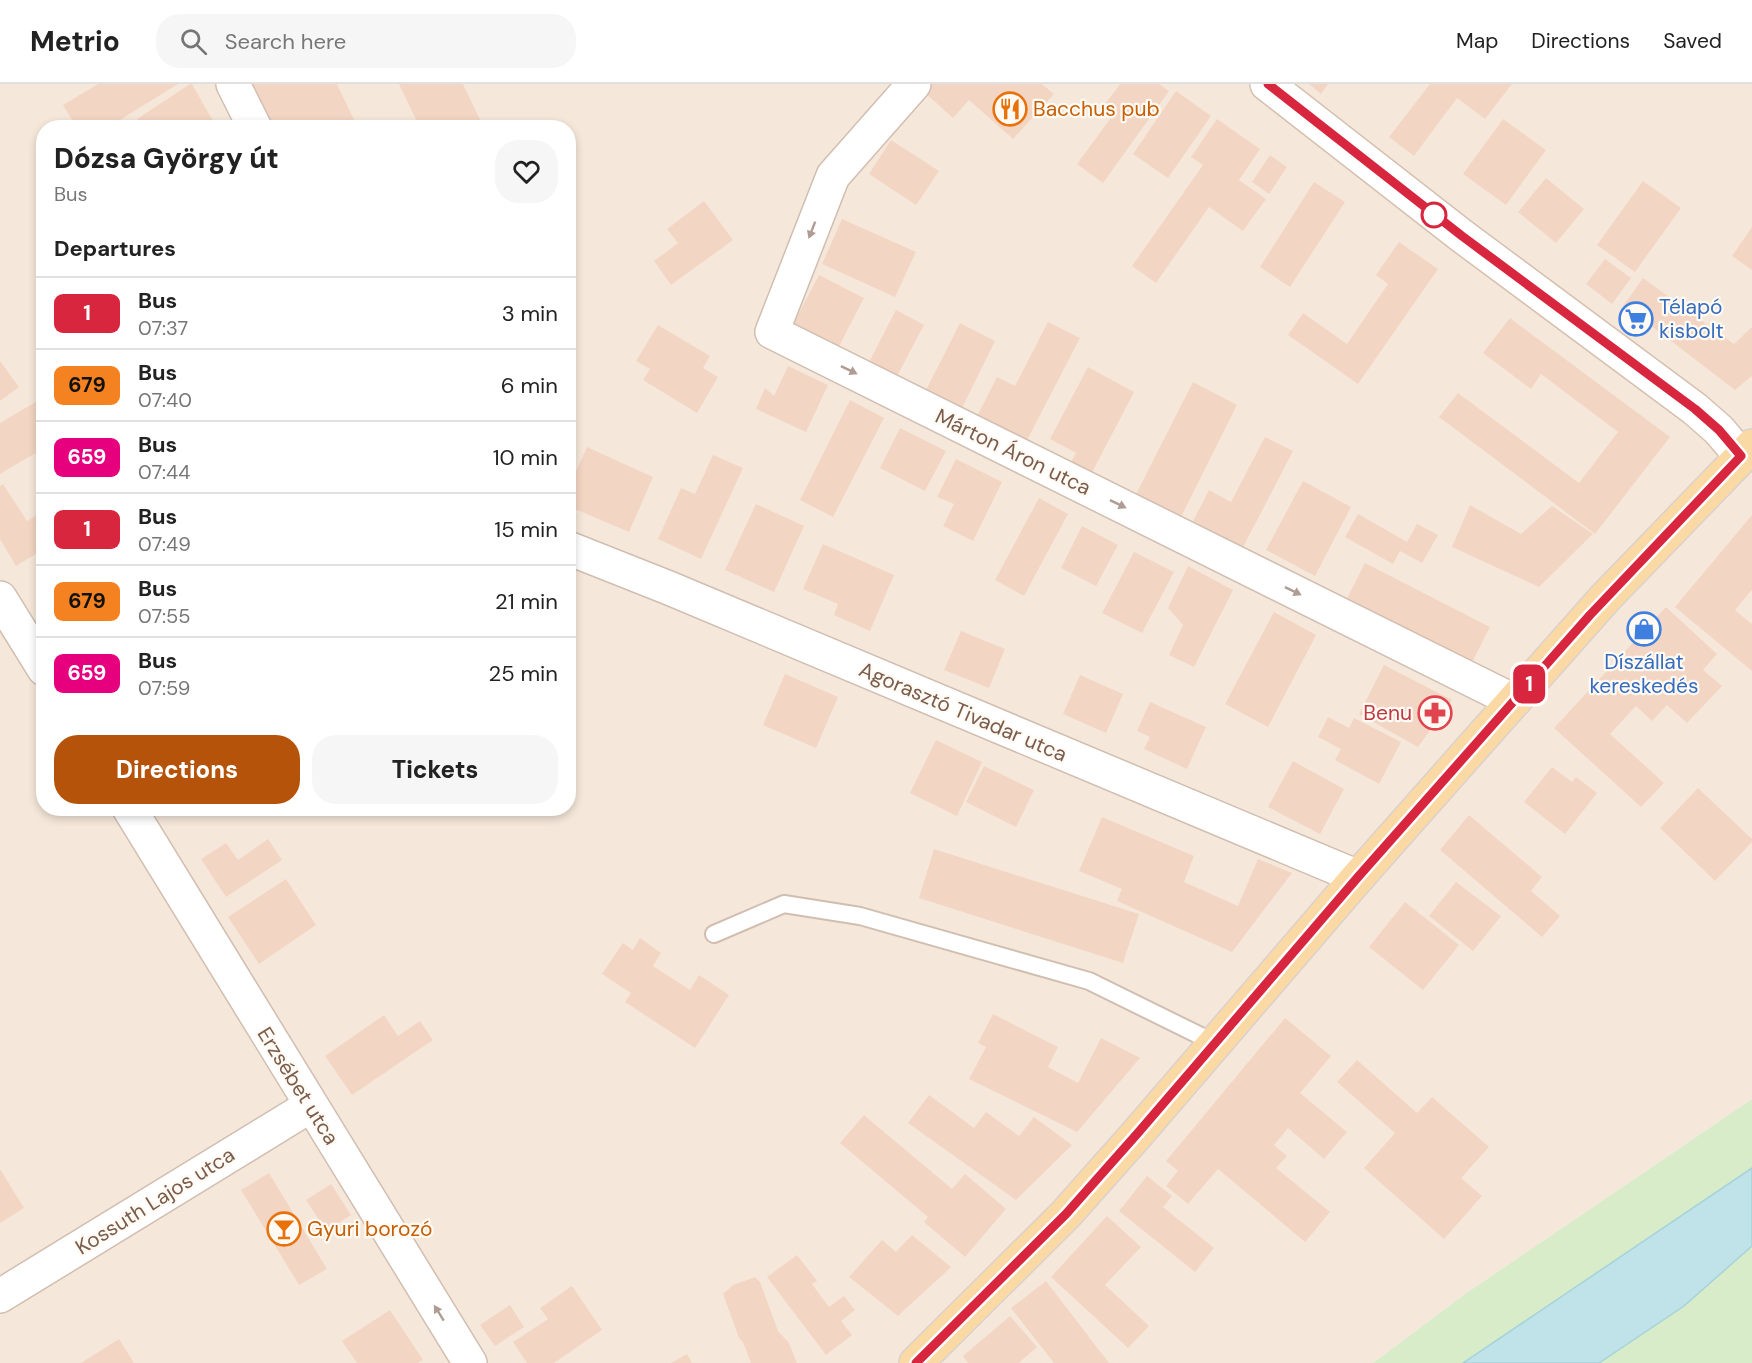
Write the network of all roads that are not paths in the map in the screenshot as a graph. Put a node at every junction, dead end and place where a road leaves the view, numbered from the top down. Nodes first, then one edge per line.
1 (233, 84) edge
2 (914, 84) edge
3 (1268, 84) edge
4 (251, 120) edge
5 (1747, 451) edge
6 (576, 551) edge
7 (0, 598) edge
8 (36, 656) edge
9 (1514, 701) junction
10 (134, 816) edge
11 (1358, 877) junction
12 (714, 934) dead end
13 (1215, 1043) junction
14 (310, 1106) junction
15 (0, 1296) edge
16 (470, 1363) edge
17 (916, 1363) edge

1 - 4 street
2 -> 9 street, Márton Áron utca
3 - 5 street
5 - 9 main road
6 - 11 street, Agorasztó Tivadar utca
7 - 8 street
9 - 11 main road
10 - 14 street, Erzsébet utca
11 - 13 main road
12 - 13 lane
13 - 17 main road
14 - 15 street, Kossuth Lajos utca
16 -> 14 street, Erzsébet utca

